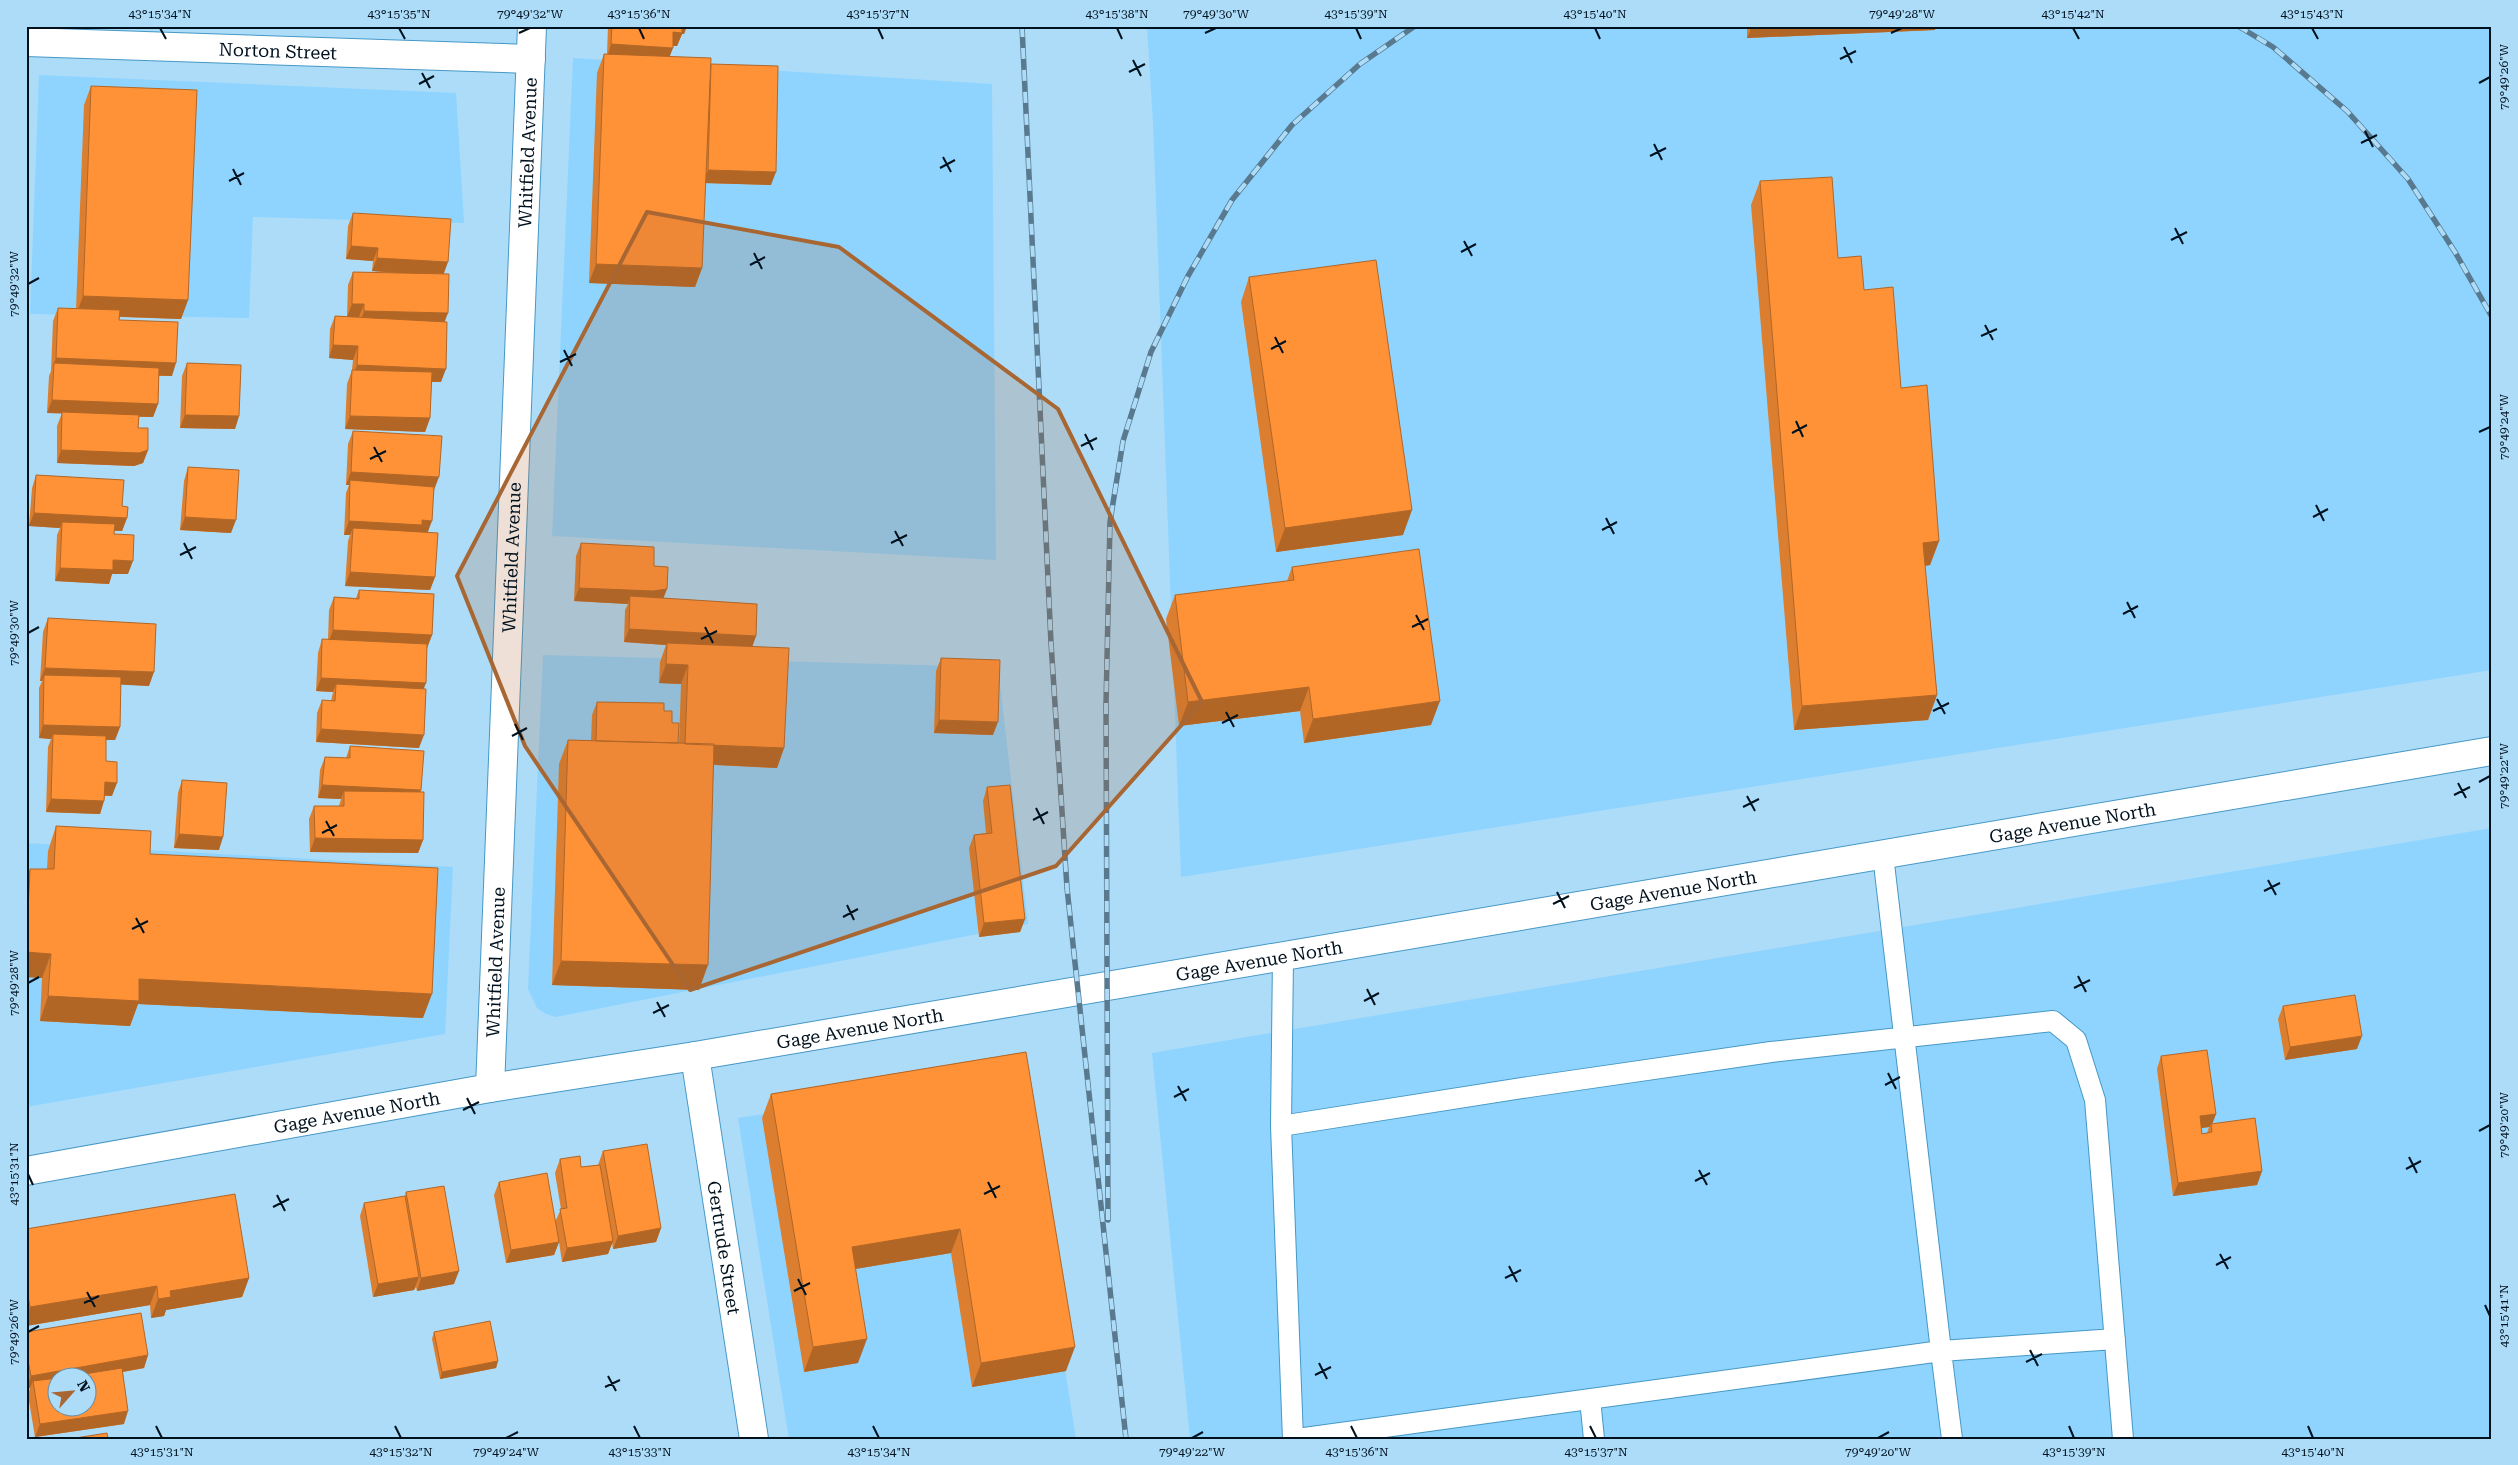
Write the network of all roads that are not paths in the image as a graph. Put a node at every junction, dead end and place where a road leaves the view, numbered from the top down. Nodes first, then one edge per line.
1 (532, 26) edge
2 (26, 42) edge
3 (531, 59) junction
4 (2492, 752) edge
5 (1883, 855) junction
6 (1283, 957) junction
7 (1904, 1037) junction
8 (696, 1056) junction
9 (490, 1088) junction
10 (1281, 1126) junction
11 (26, 1171) edge
12 (2115, 1340) junction
13 (1941, 1351) junction
14 (1590, 1399) junction
15 (754, 1439) edge
16 (1293, 1439) edge
17 (1297, 1439) edge
18 (1594, 1439) edge
19 (1952, 1439) edge
20 (2124, 1439) edge

1 - 3 main road, Whitfield Avenue
2 - 3 main road, Norton Street
3 - 9 main road, Whitfield Avenue
4 - 5 main road, Gage Avenue North
5 - 6 main road, Gage Avenue North
5 - 7 lane
6 - 8 main road, Gage Avenue North
6 - 10 lane
7 - 10 lane
7 - 12 lane
7 - 13 lane
8 - 9 main road, Gage Avenue North
8 - 15 main road, Gertrude Street
9 - 11 main road, Gage Avenue North
10 - 16 lane
12 - 13 lane
12 - 20 lane
13 - 14 lane
13 - 19 lane
14 - 17 lane
14 - 18 lane

